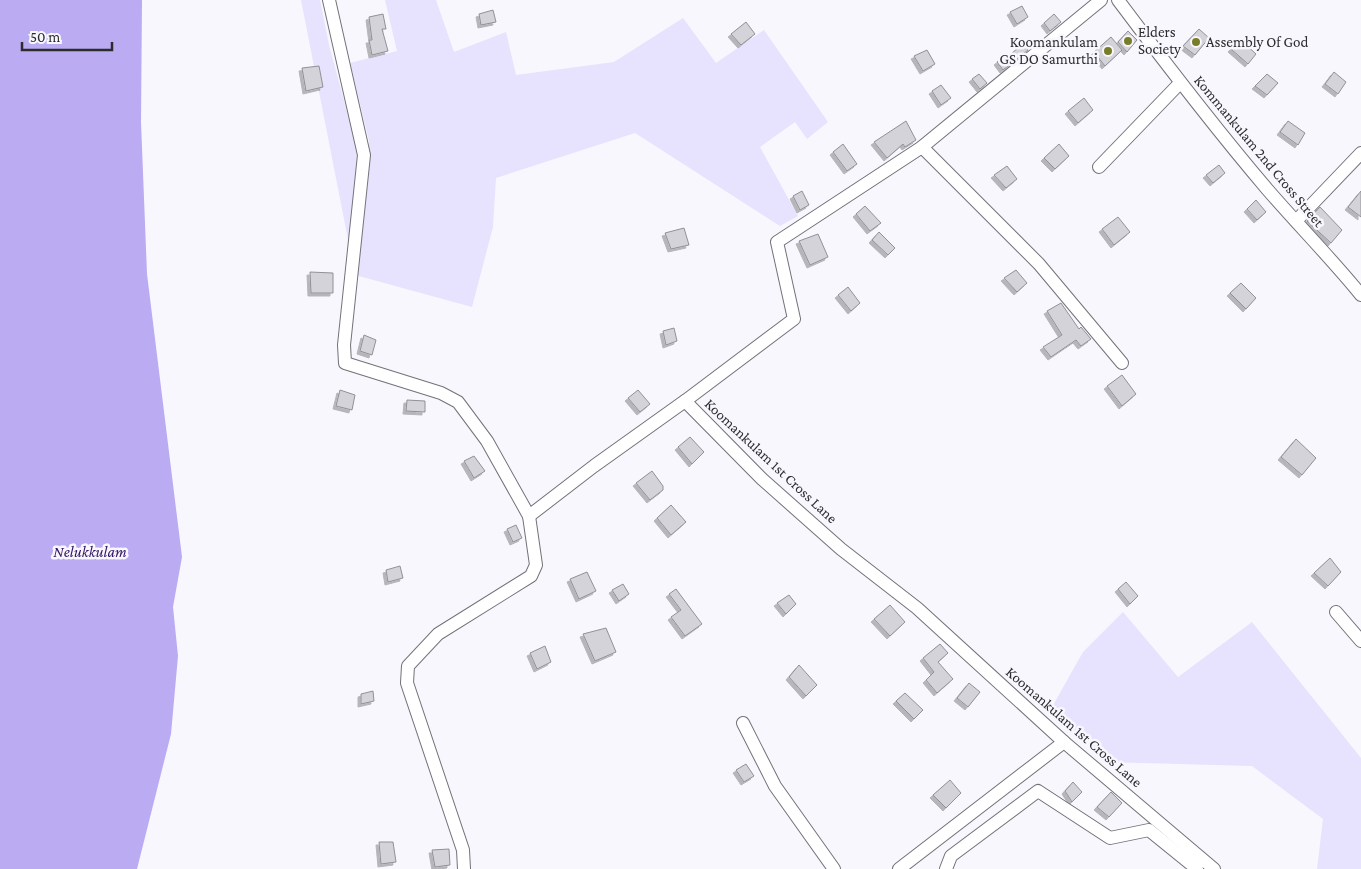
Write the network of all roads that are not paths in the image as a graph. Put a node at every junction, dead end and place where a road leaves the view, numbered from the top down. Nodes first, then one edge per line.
1 (329, 0) edge
2 (1101, 0) edge
3 (1118, 0) edge
4 (1180, 83) junction
5 (922, 147) junction
6 (1361, 153) edge
7 (1099, 167) dead end
8 (1296, 221) junction
9 (1361, 295) edge
10 (1122, 363) dead end
11 (685, 401) junction
12 (529, 516) junction
13 (1336, 612) dead end
14 (1361, 641) edge
15 (743, 723) dead end
16 (1064, 742) junction
17 (464, 869) edge
18 (834, 869) edge
19 (899, 869) edge
20 (946, 869) edge
21 (1197, 869) edge
22 (1214, 869) edge

1 - 12 street
2 - 5 street, Koomankulam 1st Cross Lane
3 - 4 street, Kommankulam 2nd Cross Street
4 - 7 street
4 - 8 street, Kommankulam 2nd Cross Street
5 - 10 street
5 - 11 street, Koomankulam 1st Cross Lane
6 - 8 street
8 - 9 street, Kommankulam 2nd Cross Street
11 - 12 street
11 - 16 street, Koomankulam 1st Cross Lane
12 - 17 street
13 - 14 street
15 - 18 street
16 - 19 street
16 - 22 street, Koomankulam 1st Cross Lane
20 - 21 street

